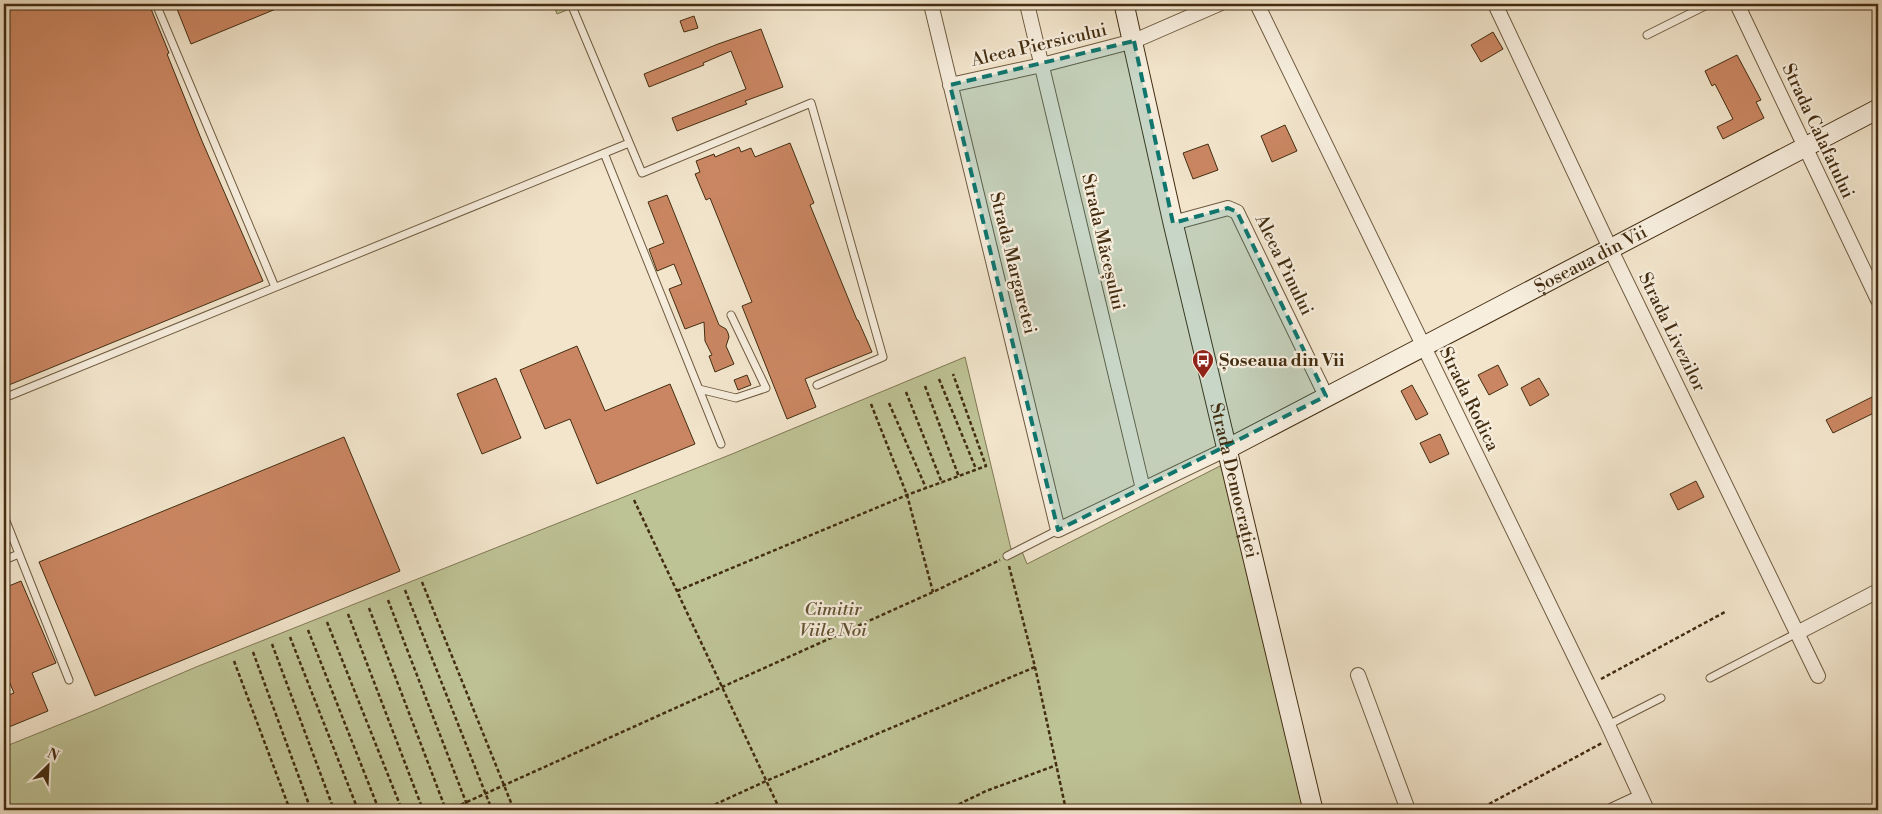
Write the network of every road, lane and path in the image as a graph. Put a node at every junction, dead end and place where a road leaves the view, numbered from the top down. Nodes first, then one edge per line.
1 (156, 4) edge
2 (571, 4) edge
3 (931, 4) edge
4 (1027, 4) edge
5 (1124, 4) edge
6 (1219, 4) edge
7 (1257, 4) edge
8 (1495, 4) edge
9 (1709, 4) edge
10 (1737, 4) edge
11 (1647, 35) dead end
12 (1134, 41) junction
13 (1042, 65) junction
14 (950, 84) junction
15 (1878, 109) edge
16 (629, 143) junction
17 (1804, 147) junction
18 (604, 154) junction
19 (1173, 223) junction
20 (1610, 248) junction
21 (275, 286) junction
22 (1878, 300) edge
23 (731, 315) dead end
24 (1422, 346) junction
25 (953, 374) dead end
26 (939, 379) dead end
27 (817, 384) dead end
28 (925, 386) dead end
29 (699, 389) junction
30 (906, 392) dead end
31 (1326, 396) junction
32 (4, 398) edge
33 (889, 403) dead end
34 (871, 404) dead end
35 (721, 444) dead end
36 (1226, 449) junction
37 (976, 470) junction
38 (959, 476) junction
39 (942, 483) junction
40 (926, 488) junction
41 (1143, 489) junction
42 (907, 494) junction
43 (634, 500) dead end
44 (4, 516) edge
45 (1058, 530) junction
46 (19, 554) junction
47 (1007, 556) junction
48 (4, 560) edge
49 (422, 582) dead end
50 (405, 590) dead end
51 (677, 591) junction
52 (1878, 591) edge
53 (933, 592) junction
54 (388, 600) dead end
55 (369, 608) dead end
56 (1725, 612) dead end
57 (348, 614) dead end
58 (327, 622) dead end
59 (308, 630) dead end
60 (1797, 633) junction
61 (290, 637) dead end
62 (272, 644) dead end
63 (253, 652) dead end
64 (234, 661) dead end
65 (1035, 667) junction
66 (1358, 675) dead end
67 (1818, 676) dead end
68 (1710, 678) dead end
69 (69, 680) dead end
70 (1588, 685) junction
71 (722, 688) junction
72 (1661, 698) dead end
73 (1610, 731) junction
74 (1056, 765) junction
75 (766, 781) junction
76 (504, 786) junction
77 (486, 794) junction
78 (1641, 797) junction
79 (466, 804) junction
80 (1489, 804) dead end
81 (290, 810) edge
82 (312, 810) edge
83 (334, 810) edge
84 (358, 810) edge
85 (378, 810) edge
86 (402, 810) edge
87 (423, 810) edge
88 (447, 810) edge
89 (468, 810) edge
90 (492, 810) edge
91 (514, 810) edge
92 (703, 810) edge
93 (780, 810) edge
94 (947, 810) edge
95 (1066, 810) edge
96 (1313, 810) edge
97 (1408, 810) edge
98 (1613, 810) edge
99 (1647, 810) edge

1 - 21 lane
2 - 16 lane
3 - 14 street, Strada Margaretei
4 - 13 street, Strada Măceșului
5 - 12 street, Strada Democrației
6 - 12 street, Aleea Piersicului
7 - 24 street, Strada Rodica
8 - 20 street, Strada Livezilor
9 - 11 lane
10 - 17 street, Strada Calafatului
12 - 13 street, Aleea Piersicului
12 - 19 street, Strada Democrației
13 - 14 street, Aleea Piersicului
13 - 41 street, Strada Măceșului
14 - 45 street, Strada Margaretei
15 - 17 street, Șoseaua din Vii
16 - 18 lane
16 - 27 lane
17 - 20 street, Șoseaua din Vii
17 - 22 street, Strada Calafatului
18 - 21 lane
18 - 29 lane
19 - 31 street, Aleea Pinului
19 - 36 street, Strada Democrației
20 - 24 street, Șoseaua din Vii
20 - 60 street, Strada Livezilor
21 - 32 lane
23 - 29 lane
24 - 31 street, Șoseaua din Vii
24 - 70 street, Strada Rodica
25 - 37 path
26 - 37 path
28 - 38 path
29 - 35 lane
30 - 39 path
31 - 36 street, Șoseaua din Vii
33 - 40 path
34 - 42 path
36 - 41 street, Șoseaua din Vii
36 - 96 street, Strada Democrației
37 - 38 path
38 - 39 path
39 - 40 path
40 - 42 path
41 - 45 street, Șoseaua din Vii
42 - 51 path
42 - 53 path
43 - 51 path
44 - 46 lane
45 - 47 lane, Șoseaua din Vii
46 - 48 lane
46 - 69 lane
47 - 53 path
47 - 65 path
49 - 76 path
50 - 77 path
51 - 71 path
52 - 60 street
53 - 71 path
54 - 79 path
55 - 88 path
56 - 70 path
57 - 87 path
58 - 86 path
59 - 85 path
60 - 67 street, Strada Livezilor
60 - 68 lane
61 - 84 path
62 - 83 path
63 - 82 path
64 - 81 path
65 - 74 path
65 - 75 path
66 - 97 street
70 - 73 street, Strada Rodica
71 - 75 path
71 - 76 path
72 - 73 lane
73 - 78 street, Strada Rodica
73 - 80 path
74 - 94 path
74 - 95 path
75 - 92 path
75 - 93 path
76 - 77 path
76 - 91 path
77 - 79 path
77 - 90 path
78 - 98 street
78 - 99 street, Strada Rodica
79 - 88 path
79 - 89 path

